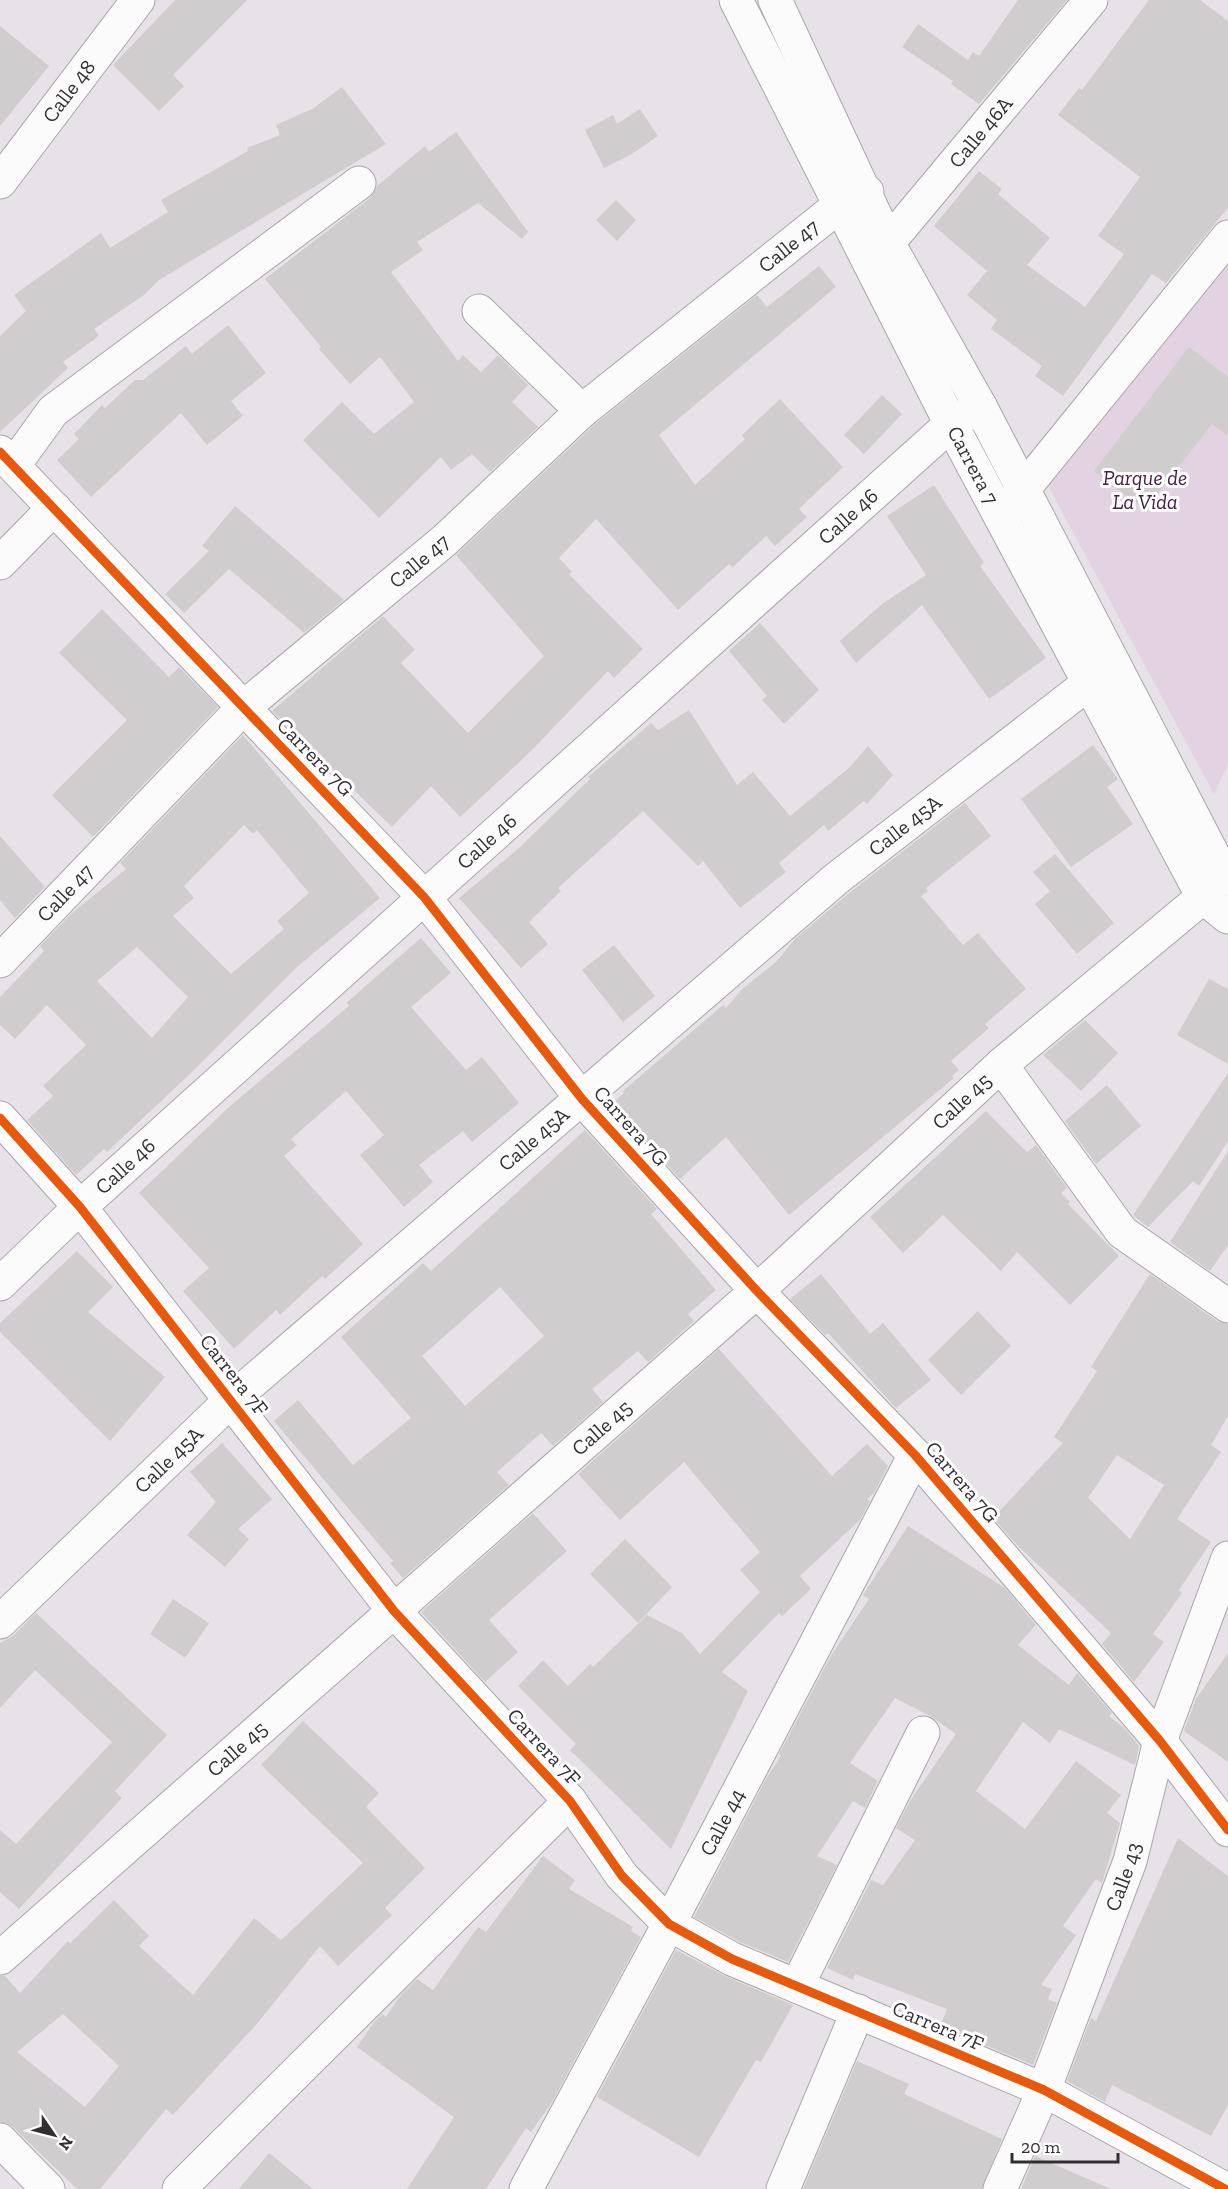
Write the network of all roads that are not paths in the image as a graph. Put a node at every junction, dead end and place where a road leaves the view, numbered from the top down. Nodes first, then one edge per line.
1 (138, 0) edge
2 (775, 0) edge
3 (1092, 0) edge
4 (746, 5) edge
5 (0, 182) edge
6 (359, 183) dead end
7 (853, 199) junction
8 (1228, 237) edge
9 (875, 246) junction
10 (479, 310) dead end
11 (980, 405) junction
12 (582, 411) junction
13 (951, 424) junction
14 (7, 459) edge
15 (1022, 491) junction
16 (54, 508) junction
17 (1001, 517) junction
18 (0, 563) edge
19 (1089, 683) junction
20 (243, 708) junction
21 (1222, 887) edge
22 (424, 897) junction
23 (0, 961) edge
24 (1001, 1065) junction
25 (582, 1099) junction
26 (0, 1118) edge
27 (80, 1207) junction
28 (0, 1284) edge
29 (757, 1291) junction
30 (1228, 1306) edge
31 (231, 1400) junction
32 (915, 1455) junction
33 (1228, 1558) edge
34 (4, 1611) edge
35 (394, 1611) junction
36 (923, 1733) dead end
37 (1160, 1741) junction
38 (570, 1801) junction
39 (1228, 1830) edge
40 (669, 1924) junction
41 (0, 1958) edge
42 (797, 1986) junction
43 (858, 2011) junction
44 (1044, 2090) junction
45 (0, 2140) edge
46 (1228, 2176) edge
47 (48, 2189) edge
48 (179, 2189) edge
49 (526, 2189) edge
50 (783, 2189) edge
51 (1000, 2189) edge
52 (1224, 2189) edge

1 - 5 street, Calle 48
2 - 7 street, Carrera 7
3 - 9 street, Calle 46A
4 - 7 street, Carrera 7
6 - 14 street
7 - 9 street, Carrera 7
7 - 12 street, Calle 47
8 - 15 street
9 - 11 street, Carrera 7
9 - 13 street, Carrera 7
10 - 12 street
11 - 13 street, Calle 46
11 - 15 street, Carrera 7
12 - 20 street, Calle 47
13 - 17 street, Carrera 7
13 - 22 street, Calle 46
14 - 16 street, Carrera 7G
15 - 17 street
15 - 21 street, Carrera 7
16 - 18 street
16 - 20 street, Carrera 7G
17 - 19 street, Carrera 7
19 - 21 street, Carrera 7
19 - 25 street, Calle 45A
20 - 22 street, Carrera 7G
20 - 23 street, Calle 47
21 - 24 street, Calle 45
22 - 25 street, Carrera 7G
22 - 27 street, Calle 46
24 - 29 street, Calle 45
24 - 30 street
25 - 29 street, Carrera 7G
25 - 31 street, Calle 45A
26 - 27 street, Carrera 7F
27 - 28 street, Calle 46
27 - 31 street, Carrera 7F
29 - 32 street, Carrera 7G
29 - 35 street, Calle 45
31 - 34 street, Calle 45A
31 - 35 street, Carrera 7F
32 - 37 street, Carrera 7G
32 - 40 street, Calle 44
33 - 37 street, Calle 43
35 - 38 street, Carrera 7F
35 - 41 street, Calle 45
36 - 42 street
37 - 39 street, Carrera 7G
37 - 44 street, Calle 43
38 - 40 street, Carrera 7F
38 - 48 street
40 - 42 street, Carrera 7F
40 - 49 street, Calle 44
42 - 43 street, Carrera 7F
43 - 44 street, Carrera 7F
43 - 50 street
44 - 51 street, Calle 43
44 - 52 street, Carrera 7F
45 - 47 street
46 - 52 street

